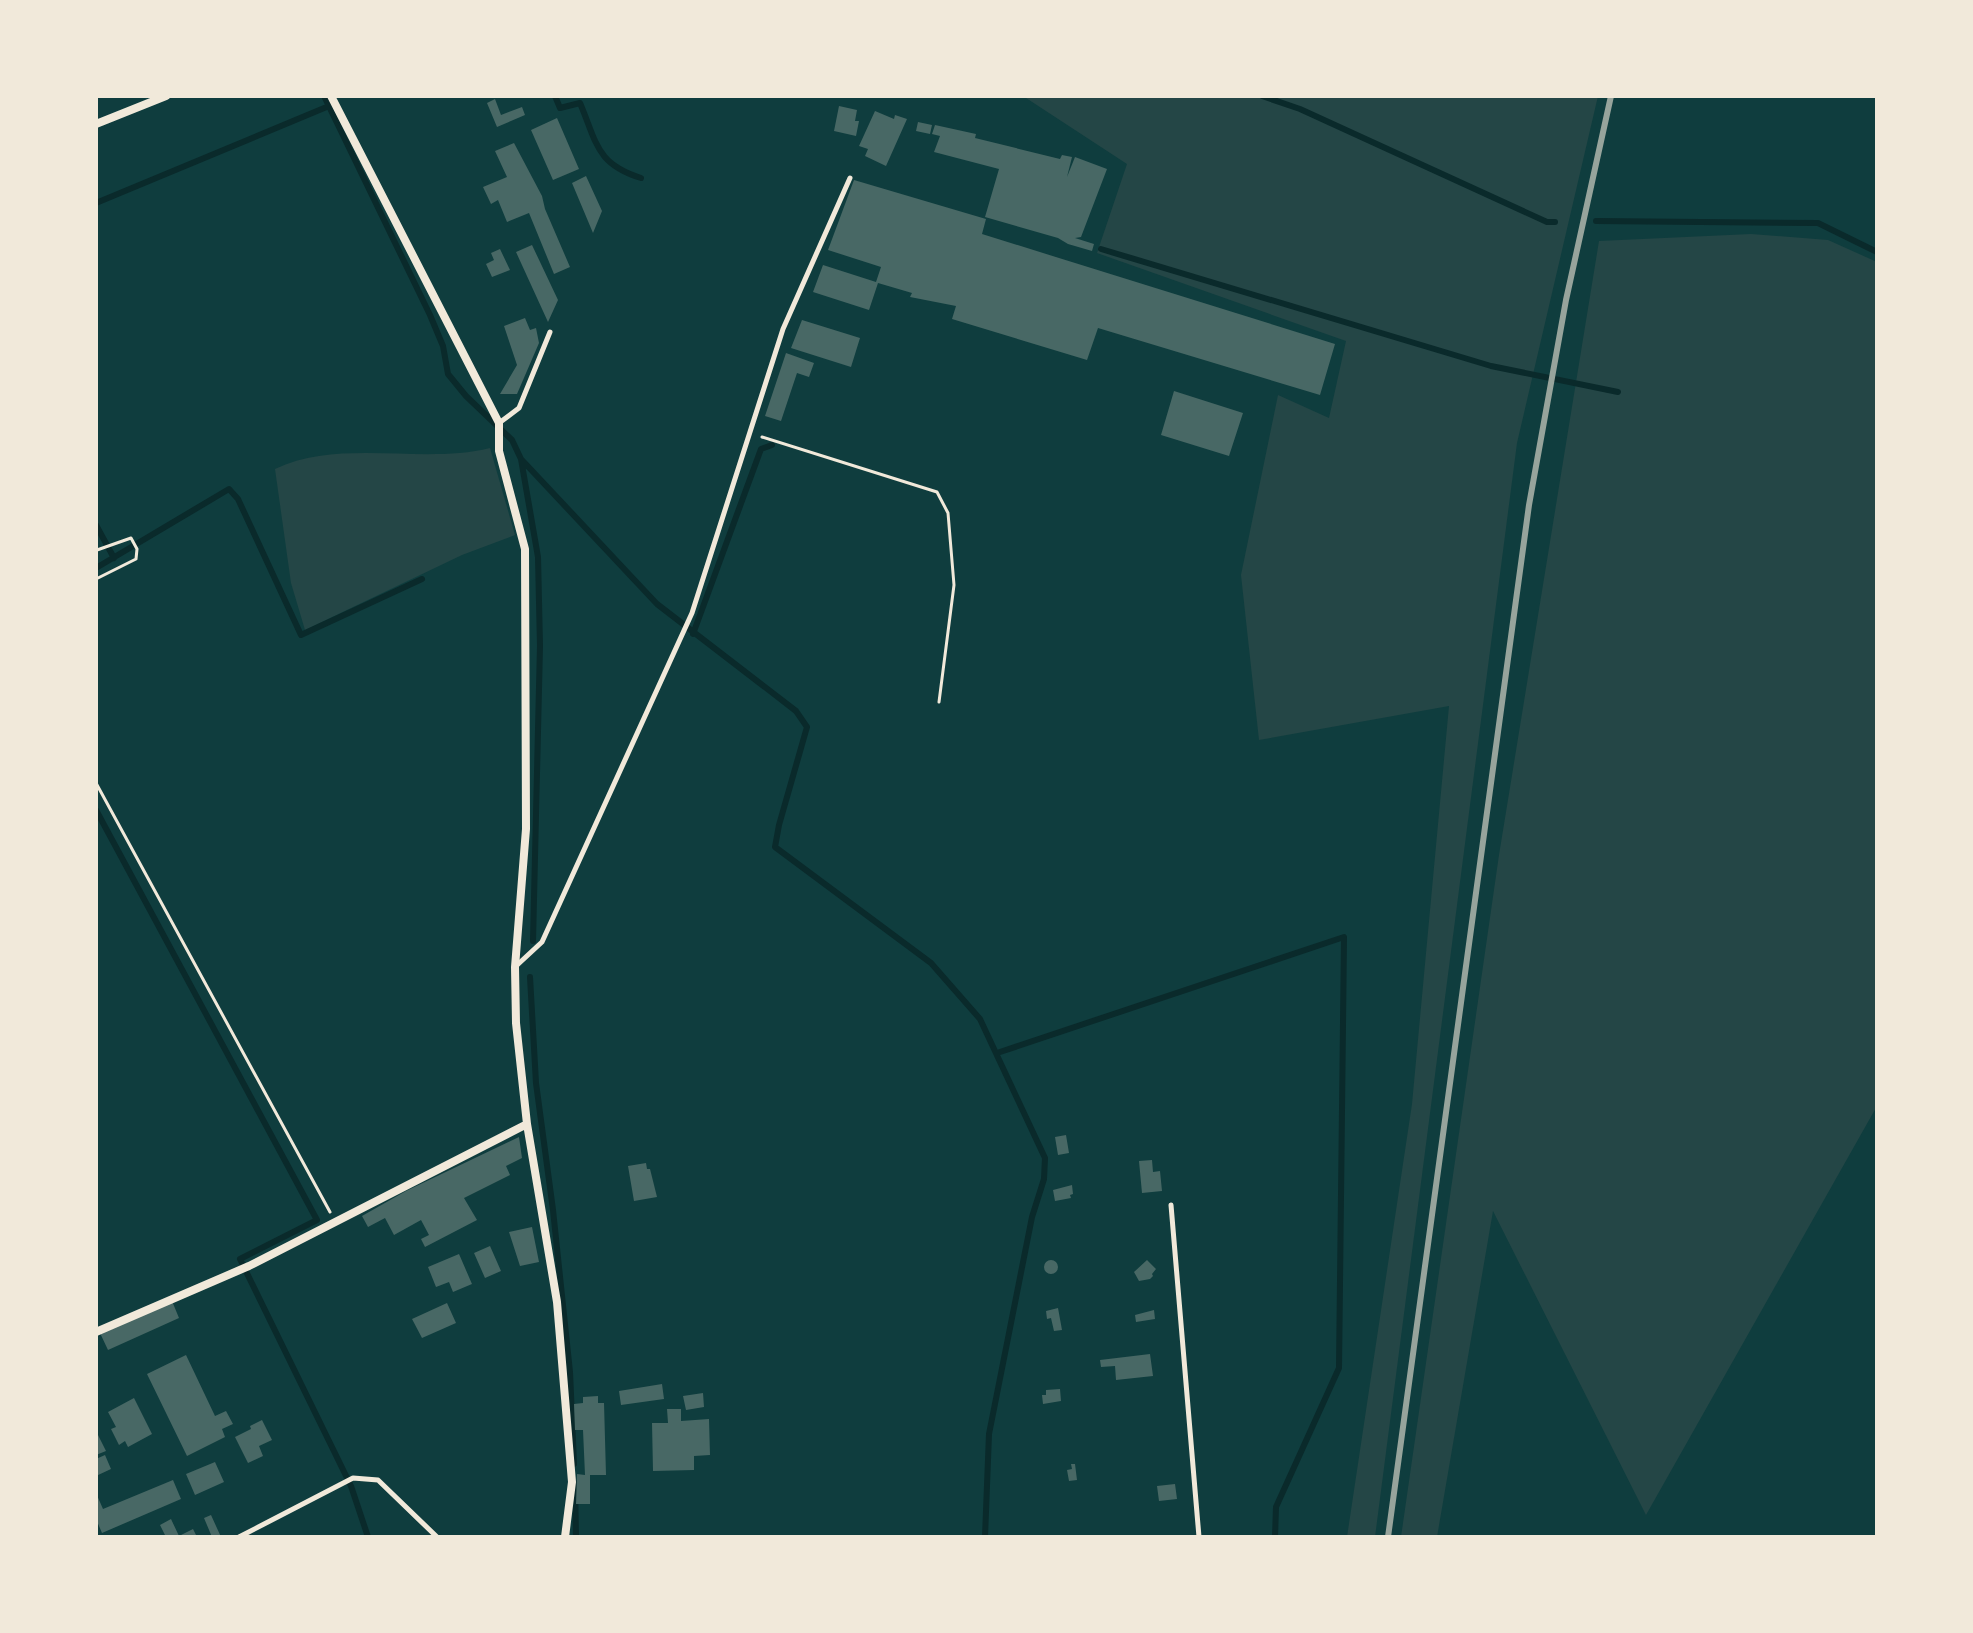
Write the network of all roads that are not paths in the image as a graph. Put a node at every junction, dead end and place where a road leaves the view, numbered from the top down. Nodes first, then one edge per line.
1 (166, 96) edge
2 (331, 96) edge
3 (96, 124) edge
4 (850, 178) dead end
5 (550, 332) dead end
6 (499, 423) junction
7 (515, 967) junction
8 (527, 1124) junction
9 (1171, 1205) dead end
10 (96, 1332) edge
11 (239, 1537) edge
12 (437, 1537) edge
13 (565, 1537) edge
14 (1199, 1537) edge

1 - 3 street
2 - 6 street
4 - 7 lane
5 - 6 lane
6 - 7 street
7 - 8 street
8 - 10 street
8 - 13 street
9 - 14 lane
11 - 12 lane

